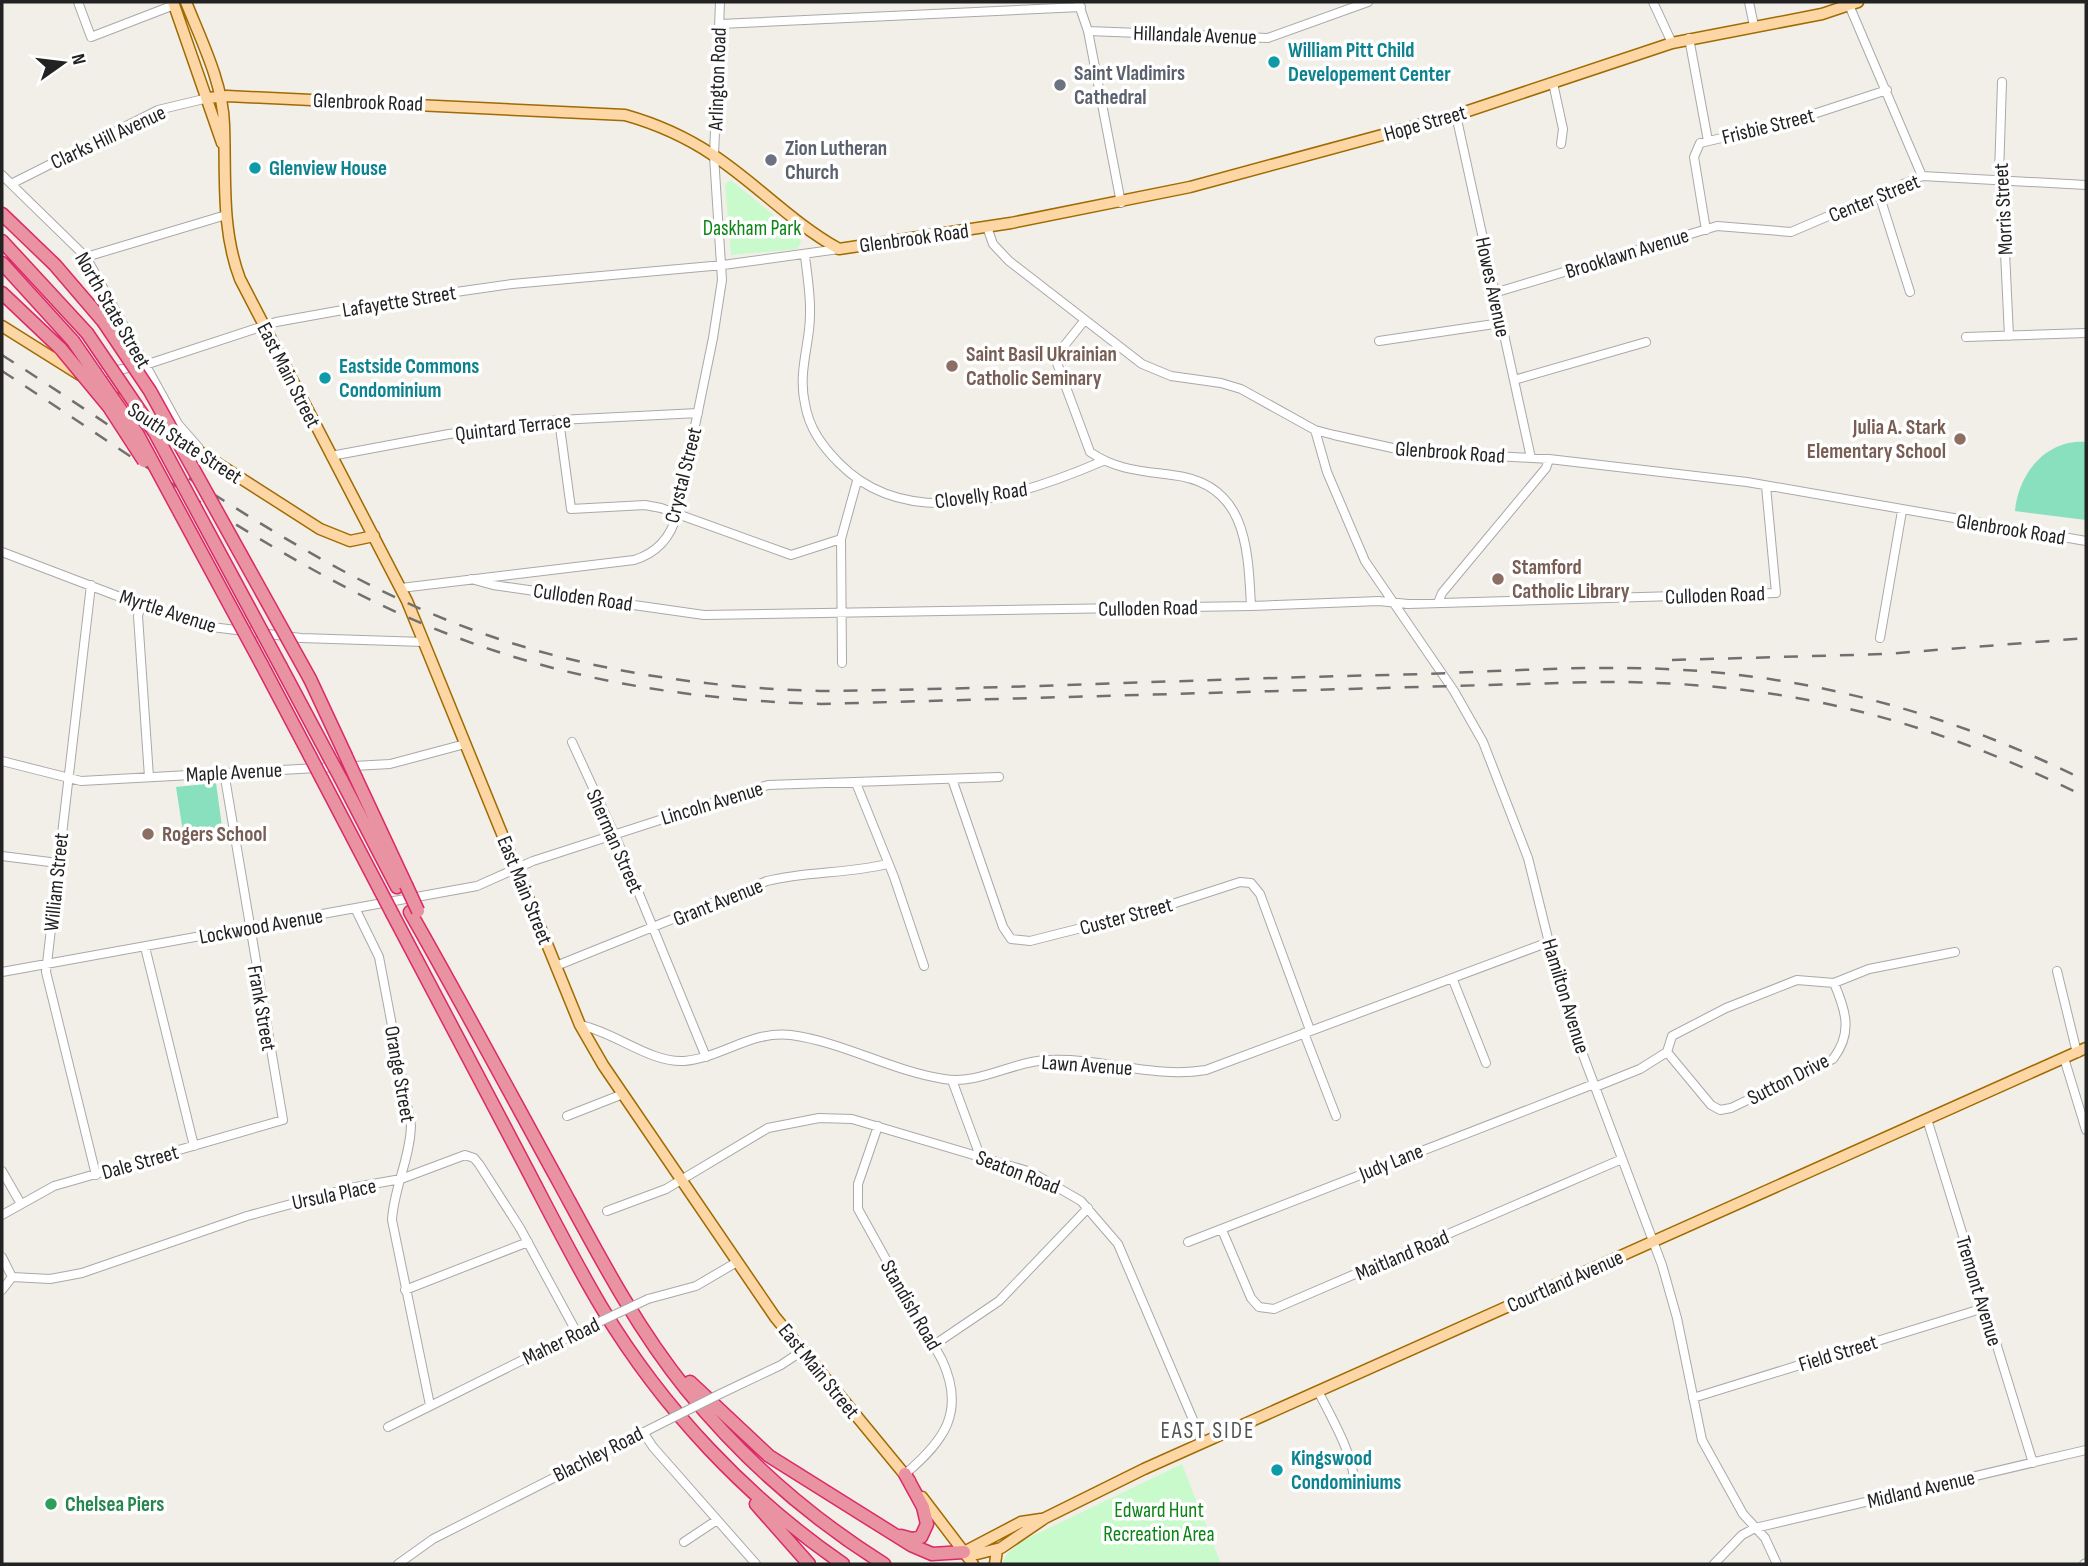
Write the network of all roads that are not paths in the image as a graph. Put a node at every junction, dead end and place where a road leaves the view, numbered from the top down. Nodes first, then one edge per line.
1 (78, 2) edge
2 (186, 2) edge
3 (720, 2) edge
4 (1368, 2) edge
5 (1653, 2) edge
6 (1749, 2) edge
7 (174, 3) edge
8 (1854, 4) edge
9 (1079, 5) edge
10 (720, 24) junction
11 (1754, 26) junction
12 (1088, 31) junction
13 (1689, 38) junction
14 (1672, 43) junction
15 (2002, 82) dead end
16 (1553, 83) junction
17 (1887, 90) junction
18 (214, 97) junction
19 (1456, 115) junction
20 (1708, 141) junction
21 (1561, 144) dead end
22 (714, 156) junction
23 (2, 175) edge
24 (1922, 176) junction
25 (2001, 181) junction
26 (11, 184) junction
27 (2086, 185) edge
28 (1879, 194) junction
29 (1121, 203) junction
30 (2, 214) edge
31 (226, 215) junction
32 (987, 226) junction
33 (1706, 230) junction
34 (2, 242) edge
35 (839, 249) junction
36 (805, 256) junction
37 (86, 257) junction
38 (2, 263) edge
39 (723, 265) junction
40 (1910, 292) dead end
41 (2, 293) edge
42 (1494, 293) junction
43 (1084, 321) junction
44 (1501, 323) junction
45 (2, 326) edge
46 (264, 326) junction
47 (2086, 332) edge
48 (2009, 336) junction
49 (1966, 337) dead end
50 (1379, 341) dead end
51 (1646, 342) dead end
52 (145, 365) junction
53 (82, 377) junction
54 (1514, 380) junction
55 (698, 413) junction
56 (559, 420) junction
57 (1315, 430) junction
58 (331, 456) junction
59 (207, 457) junction
60 (1531, 458) junction
61 (1549, 459) junction
62 (1103, 461) junction
63 (857, 481) junction
64 (1766, 485) junction
65 (1902, 510) junction
66 (677, 513) junction
67 (374, 536) junction
68 (841, 539) junction
69 (2086, 541) edge
70 (2, 552) edge
71 (206, 560) junction
72 (519, 573) junction
73 (471, 579) junction
74 (91, 584) junction
75 (401, 588) junction
76 (522, 588) junction
77 (1392, 603) junction
78 (1438, 603) junction
79 (141, 605) junction
80 (1251, 607) junction
81 (840, 612) junction
82 (1880, 638) dead end
83 (424, 642) junction
84 (842, 663) dead end
85 (572, 742) dead end
86 (466, 744) junction
87 (2, 761) edge
88 (224, 772) junction
89 (149, 777) junction
90 (999, 778) dead end
91 (68, 779) junction
92 (952, 779) junction
93 (856, 783) junction
94 (614, 834) junction
95 (2, 856) edge
96 (58, 863) junction
97 (887, 864) junction
98 (516, 869) junction
99 (402, 886) junction
100 (356, 910) junction
101 (248, 928) junction
102 (653, 928) junction
103 (1549, 942) junction
104 (145, 947) junction
105 (1955, 952) dead end
106 (47, 964) junction
107 (556, 966) junction
108 (924, 966) dead end
109 (2057, 971) dead end
110 (2, 972) edge
111 (1453, 980) junction
112 (1834, 983) junction
113 (580, 1025) junction
114 (1307, 1032) junction
115 (2081, 1051) edge
116 (1667, 1052) junction
117 (706, 1057) junction
118 (2064, 1058) junction
119 (1486, 1063) dead end
120 (951, 1080) junction
121 (1595, 1085) junction
122 (623, 1094) junction
123 (567, 1116) dead end
124 (1336, 1116) dead end
125 (283, 1119) joint
126 (1927, 1119) junction
127 (878, 1126) junction
128 (2086, 1130) edge
129 (194, 1146) junction
130 (980, 1156) junction
131 (1622, 1159) junction
132 (2, 1171) edge
133 (96, 1175) junction
134 (682, 1178) junction
135 (401, 1179) junction
136 (21, 1204) junction
137 (1088, 1208) junction
138 (607, 1211) dead end
139 (2, 1215) edge
140 (1222, 1230) junction
141 (528, 1242) junction
142 (1188, 1242) dead end
143 (1653, 1242) junction
144 (2, 1257) edge
145 (737, 1262) junction
146 (12, 1277) junction
147 (2, 1290) edge
148 (405, 1290) junction
149 (1984, 1308) junction
150 (577, 1333) junction
151 (652, 1344) junction
152 (934, 1345) junction
153 (802, 1350) junction
154 (1318, 1391) junction
155 (1693, 1398) junction
156 (430, 1405) junction
157 (388, 1427) dead end
158 (643, 1432) junction
159 (1203, 1443) junction
160 (2086, 1450) edge
161 (2033, 1463) junction
162 (726, 1466) junction
163 (905, 1474) junction
164 (1354, 1485) dead end
165 (860, 1513) junction
166 (717, 1520) junction
167 (1024, 1528) junction
168 (1755, 1528) junction
169 (684, 1542) dead end
170 (997, 1550) junction
171 (964, 1552) junction
172 (398, 1564) edge
173 (756, 1564) edge
174 (809, 1564) edge
175 (844, 1564) edge
176 (884, 1564) edge
177 (973, 1564) edge
178 (995, 1564) edge
179 (1714, 1564) edge
180 (1777, 1564) edge

1 - 7 street
2 - 18 main road, East Main Street
3 - 10 street, Arlington Road
4 - 12 street, Hillandale Avenue
5 - 14 street
6 - 11 street
7 - 18 main road, East Main Street
8 - 11 main road, Hope Street
8 - 17 street
9 - 10 street
9 - 12 street
10 - 22 street, Arlington Road
11 - 13 main road, Hope Street
12 - 29 street
13 - 14 main road, Hope Street
13 - 20 street, Frisbie Street
14 - 16 main road, Hope Street
15 - 25 street, Morris Street
16 - 19 main road, Hope Street
16 - 21 street
17 - 20 street, Frisbie Street
17 - 24 street
18 - 22 main road, Glenbrook Road
18 - 26 street, Clarks Hill Avenue
18 - 31 main road, East Main Street
19 - 29 main road, Hope Street
19 - 42 street, Howes Avenue
20 - 33 street, Brooklawn Avenue
22 - 35 main road, Glenbrook Road
22 - 39 street, Arlington Road
23 - 26 street, North State Street
24 - 25 street, Center Street
24 - 28 street, Center Street
25 - 27 street, Center Street
25 - 48 street, Morris Street
26 - 37 street, North State Street
28 - 33 street, Center Street
28 - 40 street
29 - 32 main road, Hope Street
30 - 99 highway, bridge
31 - 37 street
31 - 46 main road, East Main Street
32 - 35 main road, Glenbrook Road
32 - 43 street, Glenbrook Road
33 - 42 street, Brooklawn Avenue
34 - 99 highway, bridge
35 - 36 street, Lafayette Street
36 - 39 street, Lafayette Street
36 - 63 street, Clovelly Road
37 - 52 street, North State Street
38 - 71 highway, bridge
39 - 46 street, Lafayette Street
39 - 55 street, Crystal Street
41 - 71 highway, bridge
42 - 44 street, Howes Avenue
43 - 57 street, Glenbrook Road
43 - 62 street
44 - 50 street
44 - 54 street, Howes Avenue
45 - 53 main road, South State Street
46 - 52 street, Lafayette Street
46 - 58 main road, East Main Street
47 - 48 street
48 - 49 street
51 - 54 street
52 - 53 street, Lafayette Street
52 - 59 street, North State Street
53 - 59 main road, South State Street
54 - 60 street, Howes Avenue
55 - 56 street, Quintard Terrace
55 - 66 street, Crystal Street
56 - 58 street, Quintard Terrace
56 - 66 street
57 - 60 street, Glenbrook Road
57 - 77 street, Hamilton Avenue
58 - 67 main road, East Main Street
59 - 67 main road, South State Street
60 - 61 street, Glenbrook Road
61 - 64 street, Glenbrook Road
61 - 78 street
62 - 63 street, Clovelly Road
62 - 80 street
63 - 68 street
64 - 65 street, Glenbrook Road
64 - 78 street, Culloden Road
65 - 69 street, Glenbrook Road
65 - 82 street
66 - 68 street
66 - 72 street, Crystal Street
67 - 75 main road, East Main Street
68 - 81 street
70 - 74 street, Myrtle Avenue
71 - 162 highway, bridge
72 - 73 street, Crystal Street
72 - 76 street, Culloden Road
73 - 75 street, Crystal Street
73 - 76 street, Culloden Road
74 - 79 street, Myrtle Avenue
74 - 91 street, William Street
75 - 83 main road, East Main Street
76 - 81 street, Culloden Road
77 - 78 street, Culloden Road
77 - 80 street, Culloden Road
77 - 103 street, Hamilton Avenue
79 - 83 street, Myrtle Avenue
79 - 89 street
80 - 81 street, Culloden Road
81 - 84 street
83 - 86 main road, East Main Street
85 - 94 street, Sherman Street
86 - 88 street, Maple Avenue
86 - 98 main road, East Main Street
87 - 91 street, Maple Avenue
88 - 89 street, Maple Avenue
88 - 101 street, Frank Street
89 - 91 street, Maple Avenue
90 - 92 street, Lincoln Avenue
91 - 96 street, William Street
92 - 93 street, Lincoln Avenue
92 - 114 street, Custer Street
93 - 94 street, Lincoln Avenue
93 - 97 street
94 - 98 street, Lincoln Avenue
94 - 102 street, Sherman Street
95 - 96 street
96 - 106 street, William Street
97 - 102 street, Grant Avenue
97 - 108 street
98 - 100 street, Lockwood Avenue
98 - 107 main road, East Main Street
99 - 151 highway, bridge
100 - 101 street, Lockwood Avenue
100 - 135 street, Orange Street
101 - 104 street, Lockwood Avenue
101 - 125 street, Frank Street
102 - 107 street, Grant Avenue
102 - 117 street, Sherman Street
103 - 111 street, Lawn Avenue
103 - 121 street, Hamilton Avenue
104 - 106 street, Lockwood Avenue
104 - 129 street
105 - 112 street
106 - 110 street, Lockwood Avenue
106 - 133 street, William Street
107 - 113 main road, East Main Street
109 - 115 street
111 - 114 street, Lawn Avenue
111 - 119 street
112 - 116 street
112 - 116 street, Sutton Drive
113 - 117 street, Lawn Avenue
113 - 122 main road, East Main Street
114 - 120 street, Lawn Avenue
114 - 124 street
115 - 118 main road, Courtland Avenue
116 - 121 street
117 - 120 street, Lawn Avenue
118 - 126 main road, Courtland Avenue
118 - 128 street
120 - 130 street
121 - 131 street, Hamilton Avenue
121 - 140 street, Judy Lane
122 - 123 street
122 - 134 main road, East Main Street
125 - 129 street, Dale Street
126 - 143 main road, Courtland Avenue
126 - 149 street, Tremont Avenue
127 - 130 street, Seaton Road
127 - 134 street, Seaton Road
127 - 152 street, Standish Road
129 - 133 street, Dale Street
130 - 137 street, Seaton Road
131 - 140 street, Maitland Road
131 - 143 street, Hamilton Avenue
132 - 136 street
133 - 136 street, Dale Street
134 - 138 street, Seaton Road
134 - 145 main road, East Main Street
135 - 141 street, Ursula Place
135 - 146 street, Ursula Place
135 - 148 street, Orange Street
136 - 139 street, Dale Street
137 - 152 street
137 - 159 street, Seaton Road
140 - 142 street, Judy Lane
141 - 148 street
141 - 150 street, Ursula Place
143 - 154 main road, Courtland Avenue
143 - 155 street, Hamilton Avenue
144 - 146 street
145 - 150 street, Maher Road, bridge
145 - 153 main road, East Main Street
146 - 147 street
148 - 156 street, Orange Street
149 - 155 street, Field Street
149 - 161 street, Tremont Avenue
150 - 156 street, Maher Road
151 - 165 highway
151 - 176 highway
152 - 163 street, Standish Road
153 - 158 street, Blachley Road, bridge
153 - 163 main road, East Main Street
154 - 159 main road, Courtland Avenue
154 - 164 street
155 - 168 street, Hamilton Avenue
156 - 157 street, Maher Road
158 - 166 street
158 - 172 street, Blachley Road
159 - 167 main road, Courtland Avenue
160 - 161 street, Midland Avenue
161 - 168 street, Midland Avenue
162 - 174 highway
162 - 175 highway
163 - 165 highway
163 - 171 main road, East Main Street
165 - 171 highway
166 - 169 street
166 - 173 street
167 - 170 main road, Courtland Avenue
167 - 171 main road, Courtland Avenue
168 - 179 street
168 - 180 street, Hamilton Avenue
170 - 171 main road, Courtland Avenue
170 - 178 main road
171 - 177 main road, East Main Street

